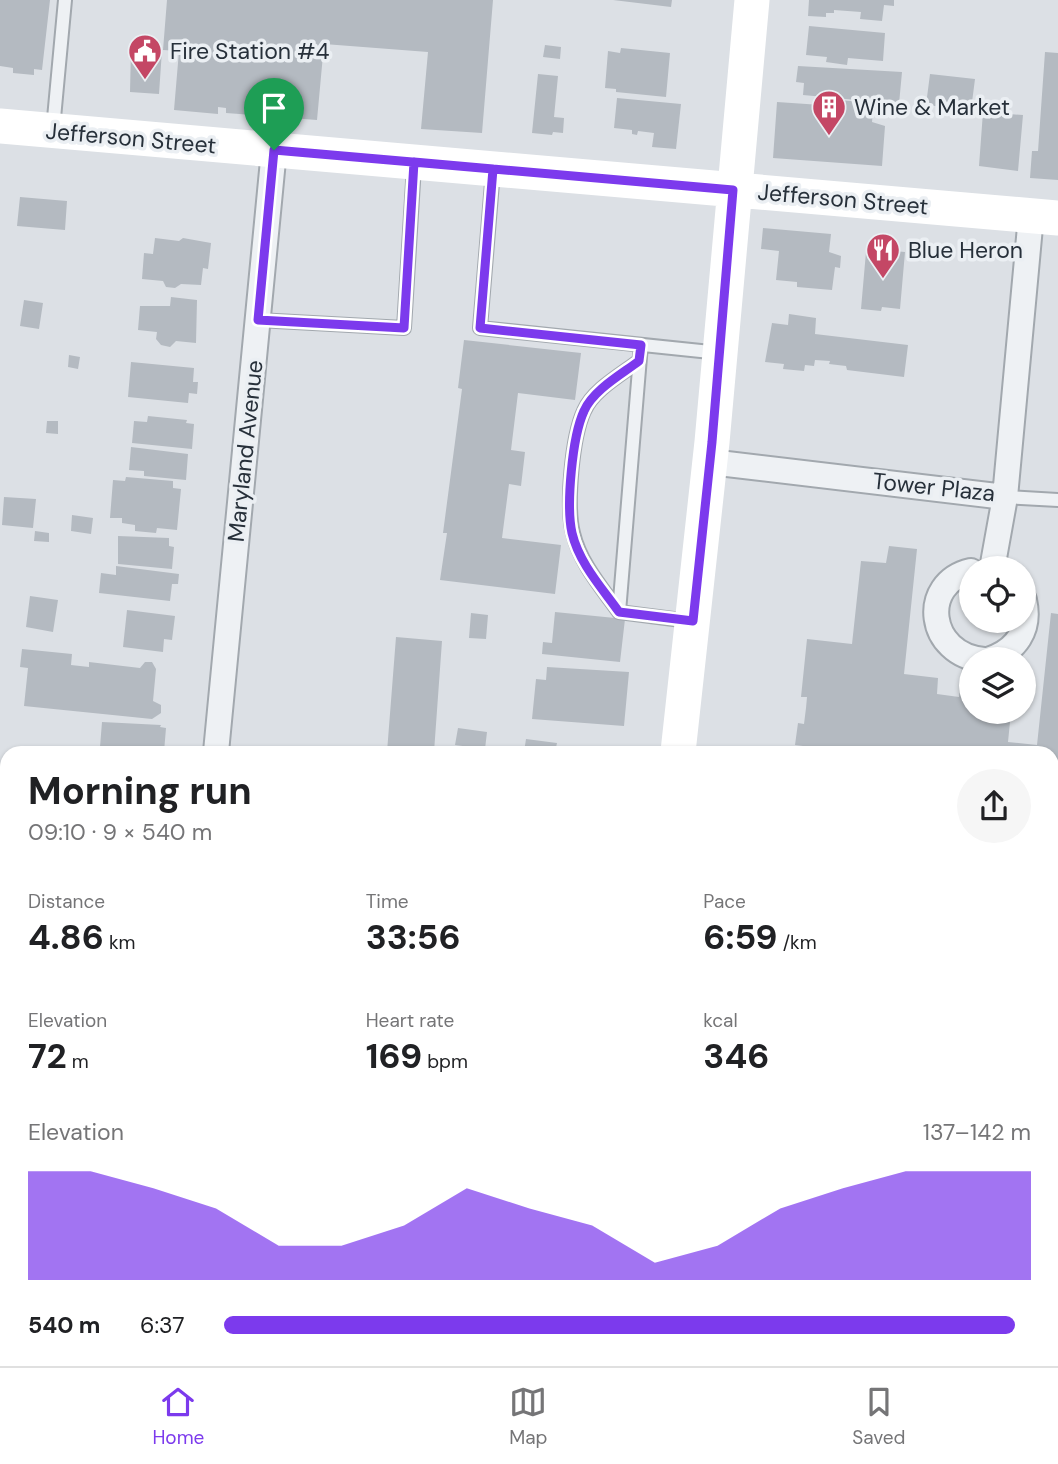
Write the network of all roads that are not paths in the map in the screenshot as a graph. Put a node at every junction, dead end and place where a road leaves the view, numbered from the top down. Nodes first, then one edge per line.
1 (65, 0) edge
2 (752, 0) edge
3 (0, 126) edge
4 (53, 131) junction
5 (274, 150) junction
6 (414, 162) junction
7 (493, 169) junction
8 (733, 190) junction
9 (1045, 217) edge
10 (258, 320) junction
11 (641, 345) junction
12 (720, 353) junction
13 (639, 361) junction
14 (710, 462) junction
15 (1005, 497) junction
16 (1058, 500) edge
17 (994, 556) edge
18 (959, 577) edge
19 (619, 612) junction
20 (693, 621) junction
21 (1023, 633) edge
22 (1011, 647) edge
23 (959, 653) edge
24 (217, 746) edge
25 (679, 746) edge

1 - 4 lane
2 - 8 main road
3 - 4 main road, Jefferson Street
4 - 5 main road, Jefferson Street
5 - 6 main road, Jefferson Street
5 - 10 street, Maryland Avenue
6 - 7 main road, Jefferson Street
6 - 10 lane
7 - 8 main road, Jefferson Street
7 - 11 lane
8 - 9 main road, Jefferson Street
8 - 12 main road
9 - 15 street, Tower Plaza
10 - 24 street, Maryland Avenue
11 - 12 lane
11 - 13 lane
12 - 14 main road
13 - 19 lane
13 - 19 lane
14 - 15 street, Tower Plaza
14 - 20 main road
15 - 16 lane
15 - 17 street
18 - 23 street
19 - 20 lane
20 - 25 main road
21 - 22 street

